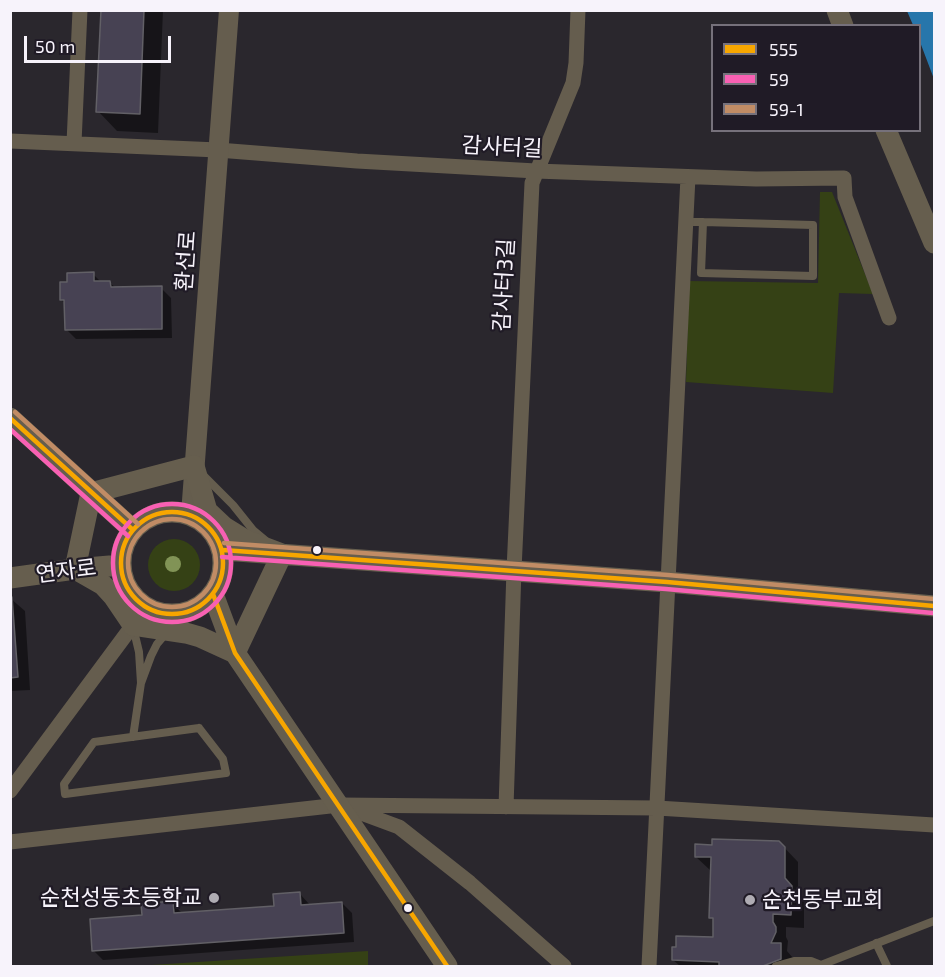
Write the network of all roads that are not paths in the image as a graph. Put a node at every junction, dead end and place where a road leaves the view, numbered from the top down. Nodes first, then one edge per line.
1 (80, 10) edge
2 (229, 10) edge
3 (578, 10) edge
4 (887, 132) edge
5 (10, 141) edge
6 (74, 143) junction
7 (218, 150) junction
8 (536, 171) junction
9 (688, 177) junction
10 (686, 222) junction
11 (703, 222) junction
12 (934, 243) edge
13 (889, 318) dead end
14 (10, 418) edge
15 (194, 466) junction
16 (91, 493) junction
17 (191, 514) junction
18 (133, 530) junction
19 (223, 550) junction
20 (282, 554) junction
21 (121, 565) junction
22 (75, 569) junction
23 (514, 570) junction
24 (10, 578) edge
25 (667, 582) junction
26 (213, 594) junction
27 (934, 596) edge
28 (892, 602) junction
29 (934, 606) edge
30 (151, 609) junction
31 (184, 612) junction
32 (133, 626) junction
33 (169, 631) junction
34 (235, 653) junction
35 (141, 683) junction
36 (133, 737) junction
37 (10, 791) edge
38 (339, 805) junction
39 (506, 807) junction
40 (657, 808) junction
41 (934, 825) edge
42 (10, 842) edge
43 (934, 921) edge
44 (876, 943) junction
45 (447, 966) edge
46 (564, 966) edge
47 (649, 966) edge
48 (776, 966) edge
49 (887, 966) edge

1 - 6 street
2 - 7 street, 환선로
3 - 8 street, 감사터3길
4 - 12 main road
5 - 6 street, 감사터길
6 - 7 street, 감사터길
7 - 8 street, 감사터길
7 - 15 street, 환선로
8 - 9 street, 감사터길
8 - 23 street, 감사터3길
9 - 10 street
9 - 13 street, 감사터길
10 - 11 lane
10 - 25 street
11 - 11 lane
14 - 16 main road
15 - 16 main road
15 - 17 street, 환선로
15 - 20 main road
16 - 18 main road
16 - 22 main road
17 - 18 main road
17 - 19 main road
18 - 21 main road
19 - 20 main road
19 - 26 main road
20 - 23 main road
20 - 34 main road
21 - 22 main road, 연자로
21 - 30 main road
22 - 24 main road, 연자로
22 - 32 main road
23 - 25 main road
23 - 39 street, 감사터3길
25 - 28 main road
25 - 40 street
26 - 31 main road
26 - 34 main road
27 - 28 main road
28 - 29 main road
30 - 31 main road
30 - 32 street
31 - 33 lane
32 - 33 main road
32 - 35 lane
32 - 37 street
33 - 34 main road
33 - 35 lane
34 - 38 main road
35 - 36 lane
36 - 36 lane
38 - 39 street
38 - 42 street
38 - 45 main road
38 - 46 street
39 - 40 street
40 - 41 street
40 - 47 street
43 - 44 lane
44 - 48 lane
44 - 49 lane

